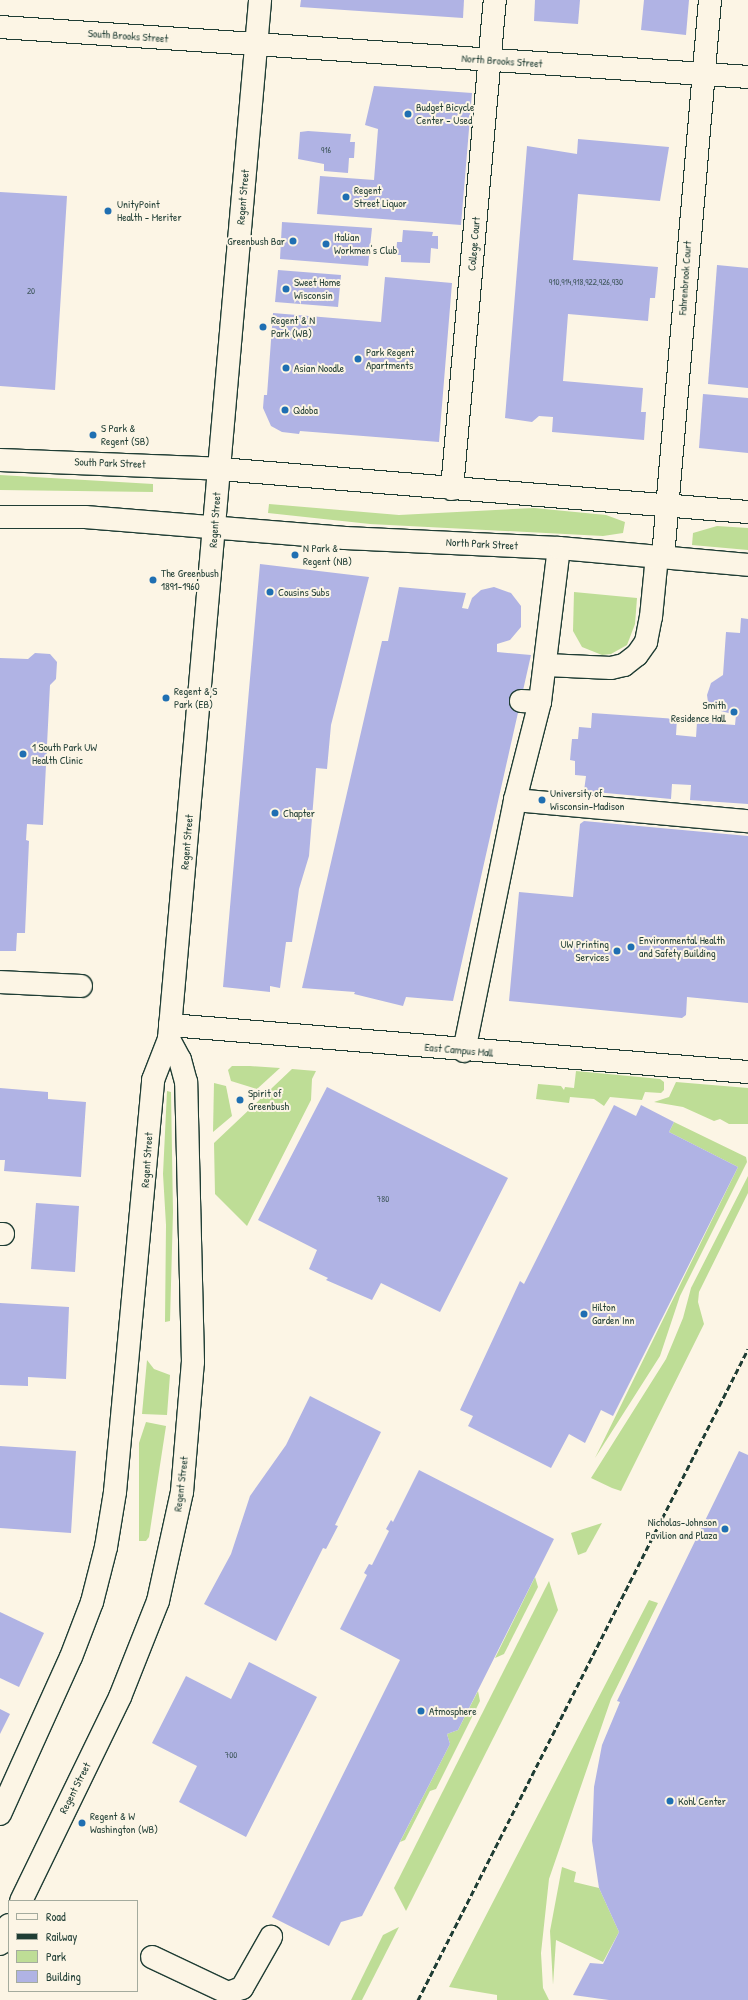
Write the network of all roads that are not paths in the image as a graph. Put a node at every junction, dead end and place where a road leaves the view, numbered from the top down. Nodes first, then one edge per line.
1 (260, 0) edge
2 (495, 0) edge
3 (710, 0) edge
4 (0, 27) edge
5 (257, 45) junction
6 (490, 60) junction
7 (703, 74) junction
8 (748, 77) edge
9 (0, 460) edge
10 (220, 469) junction
11 (452, 489) junction
12 (668, 506) junction
13 (748, 512) edge
14 (0, 517) edge
15 (215, 528) junction
16 (559, 548) junction
17 (660, 557) junction
18 (748, 565) edge
19 (546, 665) junction
20 (516, 800) junction
21 (748, 821) edge
22 (0, 982) edge
23 (81, 986) dead end
24 (170, 1032) junction
25 (464, 1051) junction
26 (748, 1072) edge
27 (0, 1814) edge
28 (21, 1900) edge
29 (8, 1928) edge
30 (272, 1937) dead end
31 (0, 1944) edge
32 (152, 1957) dead end

1 - 5 main road, Regent Street
2 - 6 main road, College Court
3 - 7 main road, Fahrenbrook Court
4 - 5 main road, South Brooks Street
5 - 6 main road, North Brooks Street
5 - 10 main road, Regent Street
6 - 7 main road, North Brooks Street
6 - 11 main road, College Court
7 - 8 main road, North Brooks Street
7 - 12 main road, Fahrenbrook Court
9 - 10 main road, South Park Street
10 - 11 main road
10 - 15 main road, Regent Street
11 - 12 main road
12 - 13 main road
12 - 17 main road, Fahrenbrook Court
14 - 15 main road
15 - 16 main road, North Park Street
15 - 24 main road, Regent Street
16 - 17 main road, North Park Street
16 - 19 main road
17 - 18 main road, North Park Street
17 - 19 main road, Fahrenbrook Court
19 - 20 main road
20 - 21 main road
20 - 25 main road
22 - 23 main road
24 - 25 main road, East Campus Mall
24 - 27 main road, Regent Street
24 - 28 main road, Regent Street
25 - 26 main road, East Campus Mall
29 - 31 main road
30 - 32 main road

